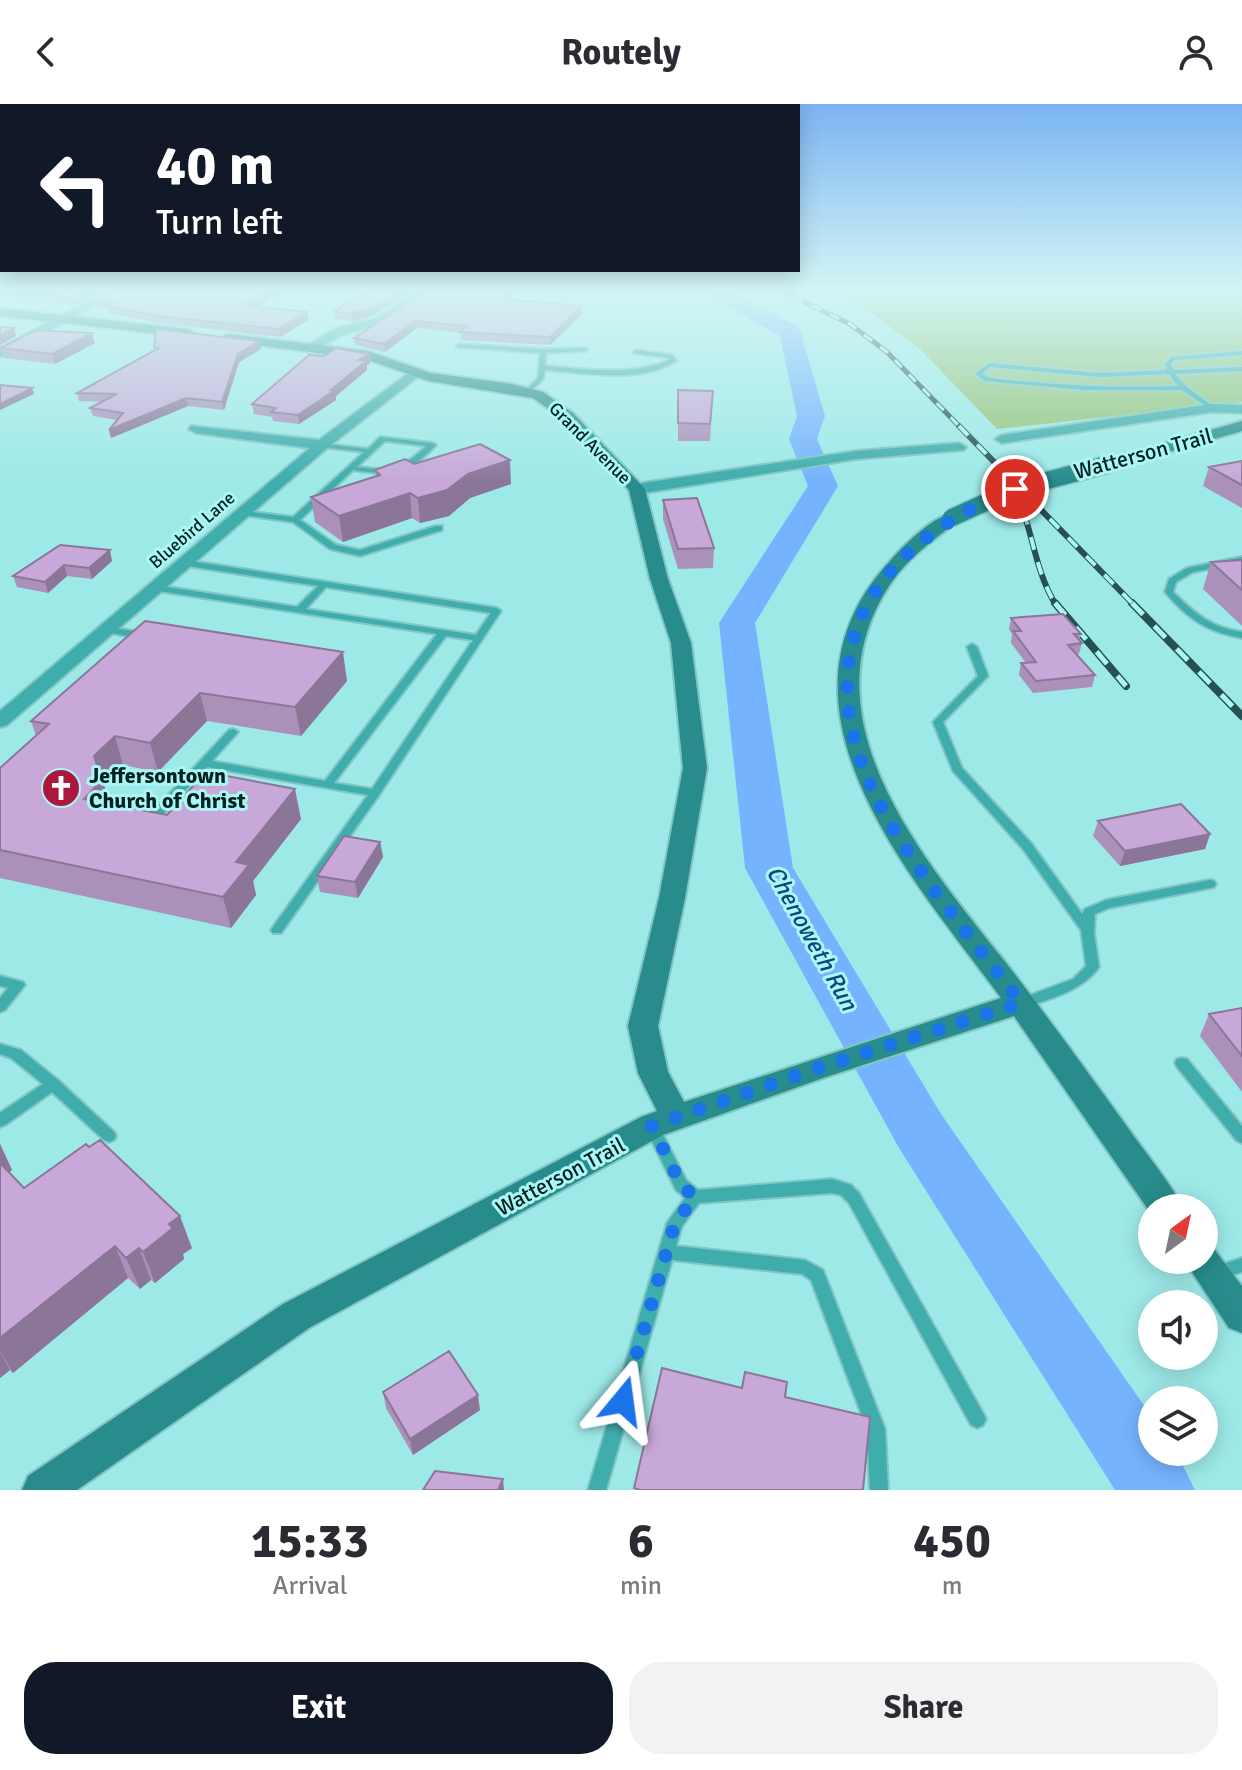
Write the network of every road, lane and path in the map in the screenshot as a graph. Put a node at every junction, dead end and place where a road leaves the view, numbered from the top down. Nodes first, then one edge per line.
1 (351, 353) edge
2 (543, 353) edge
3 (642, 353) edge
4 (1242, 353) edge
5 (542, 368) junction
6 (1242, 369) edge
7 (414, 373) junction
8 (1170, 373) junction
9 (1184, 388) junction
10 (528, 392) junction
11 (1212, 408) junction
12 (1242, 409) edge
13 (1242, 426) edge
14 (196, 429) dead end
15 (1002, 439) dead end
16 (322, 445) junction
17 (959, 447) dead end
18 (371, 451) junction
19 (352, 468) junction
20 (637, 489) junction
21 (243, 513) junction
22 (295, 520) junction
23 (439, 528) dead end
24 (1242, 560) edge
25 (184, 563) junction
26 (324, 585) junction
27 (155, 588) junction
28 (299, 610) junction
29 (107, 630) junction
30 (444, 632) junction
31 (1242, 635) edge
32 (151, 637) edge
33 (479, 638) junction
34 (972, 647) dead end
35 (0, 721) edge
36 (233, 732) dead end
37 (204, 763) junction
38 (327, 785) junction
39 (375, 793) junction
40 (141, 830) edge
41 (1210, 884) dead end
42 (1085, 927) junction
43 (277, 930) dead end
44 (0, 981) edge
45 (1021, 1003) junction
46 (0, 1007) edge
47 (0, 1049) edge
48 (1182, 1063) dead end
49 (53, 1084) junction
50 (0, 1121) edge
51 (664, 1122) junction
52 (109, 1136) dead end
53 (1242, 1137) edge
54 (1156, 1194) edge
55 (695, 1197) junction
56 (666, 1252) junction
57 (1219, 1266) edge
58 (1242, 1316) edge
59 (977, 1419) dead end
60 (42, 1490) edge
61 (597, 1490) edge
62 (879, 1490) edge

1 - 7 street, Grand Avenue
2 - 5 lane
3 - 5 lane
4 - 8 lane
5 - 10 lane
6 - 8 lane
7 - 10 street, Grand Avenue
7 - 16 street, Bluebird Lane
8 - 9 lane
8 - 9 lane
9 - 11 lane
10 - 20 street, Grand Avenue
11 - 12 street
11 - 15 street
13 - 45 street, Watterson Trail, bridge
14 - 16 street
16 - 18 lane
16 - 21 street, Bluebird Lane
17 - 20 street
18 - 19 lane
18 - 19 lane
19 - 22 lane
20 - 51 street, Grand Avenue
21 - 22 lane
21 - 25 street, Bluebird Lane
22 - 23 lane
24 - 31 lane
25 - 26 lane
25 - 27 street, Bluebird Lane
26 - 28 lane
26 - 33 lane
27 - 28 lane
27 - 29 street, Bluebird Lane
28 - 30 lane
29 - 32 lane
29 - 35 street, Bluebird Lane
30 - 33 lane
30 - 38 lane
33 - 39 lane
34 - 42 lane
36 - 37 lane
37 - 38 lane
37 - 40 lane
38 - 39 lane
39 - 43 lane
41 - 42 lane
42 - 45 lane
44 - 46 lane
45 - 51 street, Watterson Trail
45 - 54 street
47 - 49 lane
48 - 53 lane
49 - 50 lane
49 - 52 lane
51 - 55 lane
51 - 60 street, Watterson Trail
55 - 56 lane
55 - 59 lane
56 - 61 lane
56 - 62 lane
57 - 58 street

